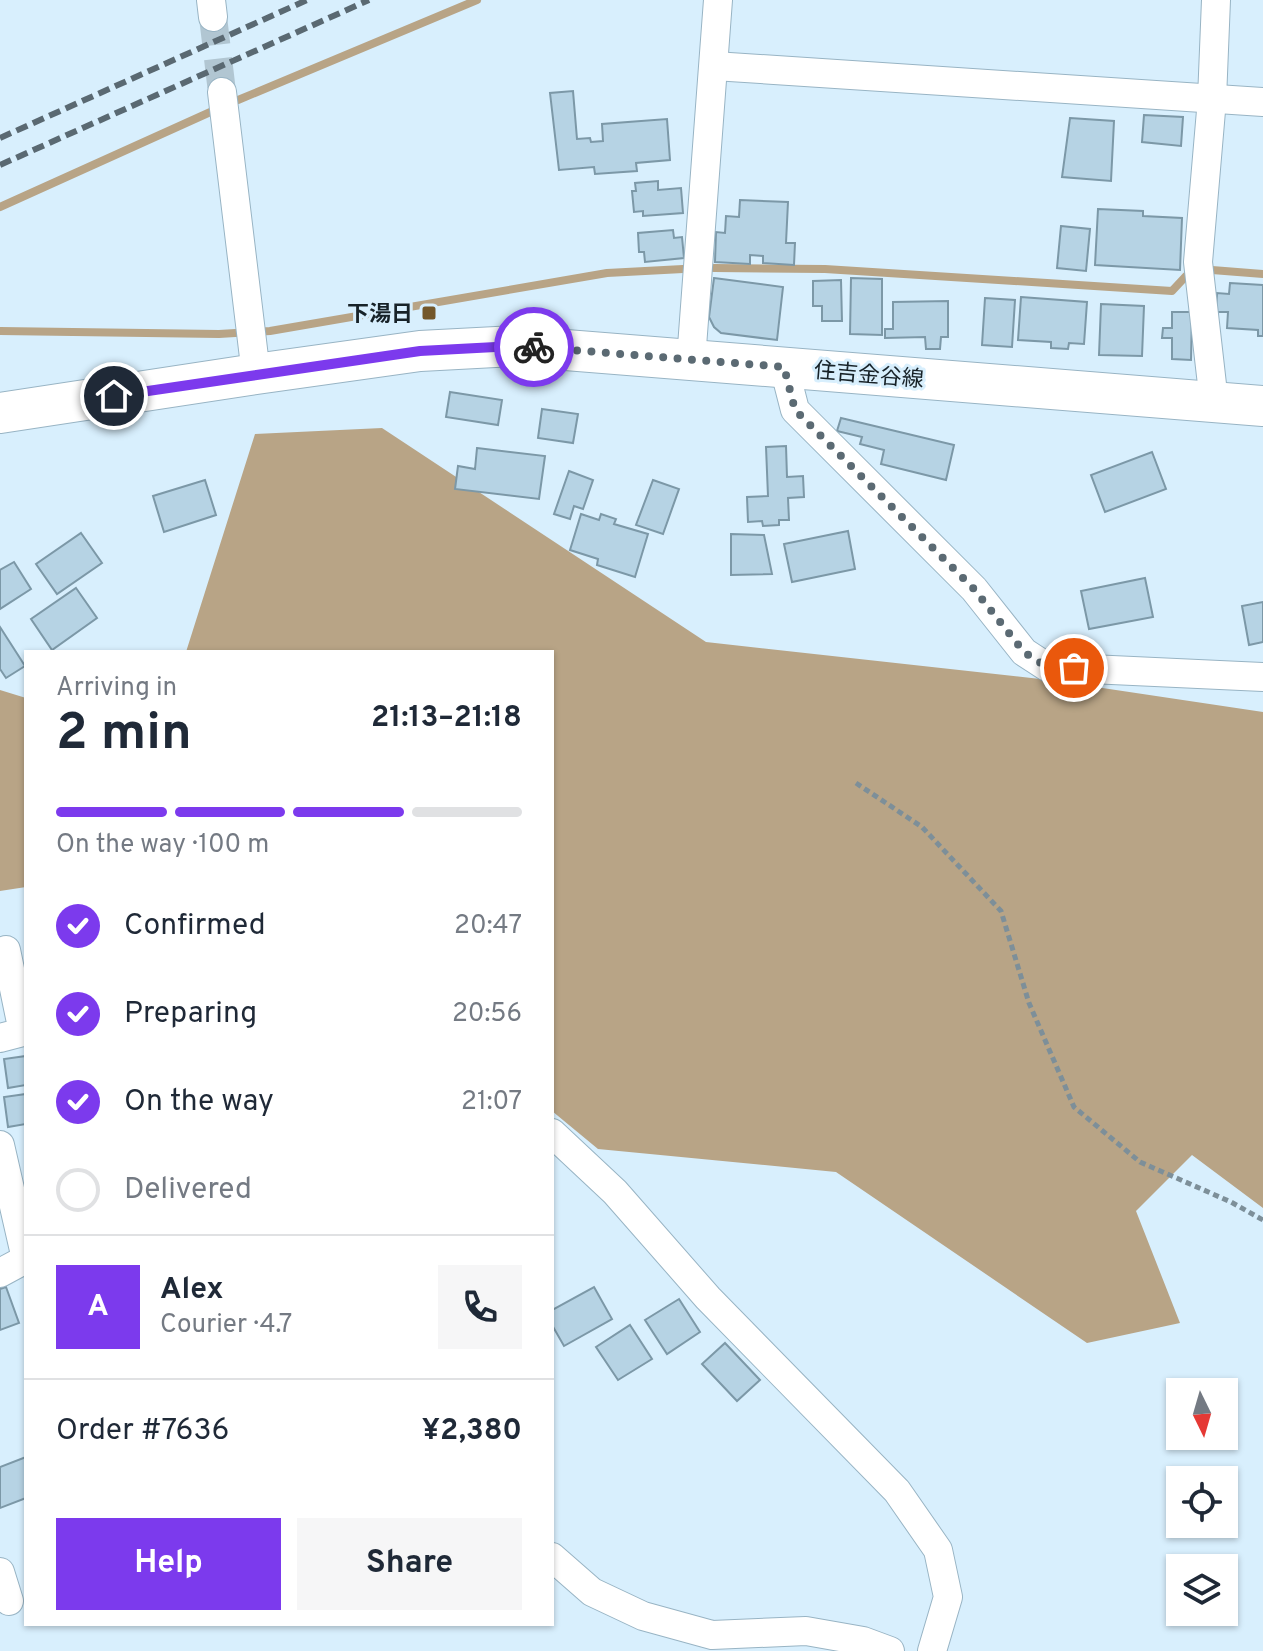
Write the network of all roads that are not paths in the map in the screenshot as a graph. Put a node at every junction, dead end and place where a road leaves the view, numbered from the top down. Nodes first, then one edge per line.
1 (718, 0) edge
2 (1216, 0) edge
3 (714, 66) junction
4 (222, 92) tunnel mouth
5 (1212, 99) junction
6 (1263, 102) edge
7 (253, 345) junction
8 (691, 360) junction
9 (784, 367) junction
10 (1214, 402) junction
11 (1263, 406) edge
12 (0, 413) edge
13 (1263, 677) edge
14 (11, 951) edge
15 (0, 1038) edge
16 (554, 1135) edge
17 (0, 1145) edge
18 (24, 1250) edge
19 (24, 1260) edge
20 (0, 1273) edge
21 (554, 1559) edge
22 (0, 1572) edge
23 (12, 1600) edge
24 (890, 1651) edge
25 (932, 1651) edge

1 - 3 street
2 - 5 street
3 - 5 street
3 - 8 street
4 - 7 street
5 - 6 street
5 - 10 street
7 - 8 main road, 住吉金谷線
7 - 12 main road, 住吉金谷線
8 - 9 main road, 住吉金谷線
9 - 10 main road, 住吉金谷線
9 - 13 street
10 - 11 main road, 住吉金谷線
14 - 15 street
16 - 25 street
17 - 18 street
19 - 20 street
21 - 24 street
22 - 23 street

